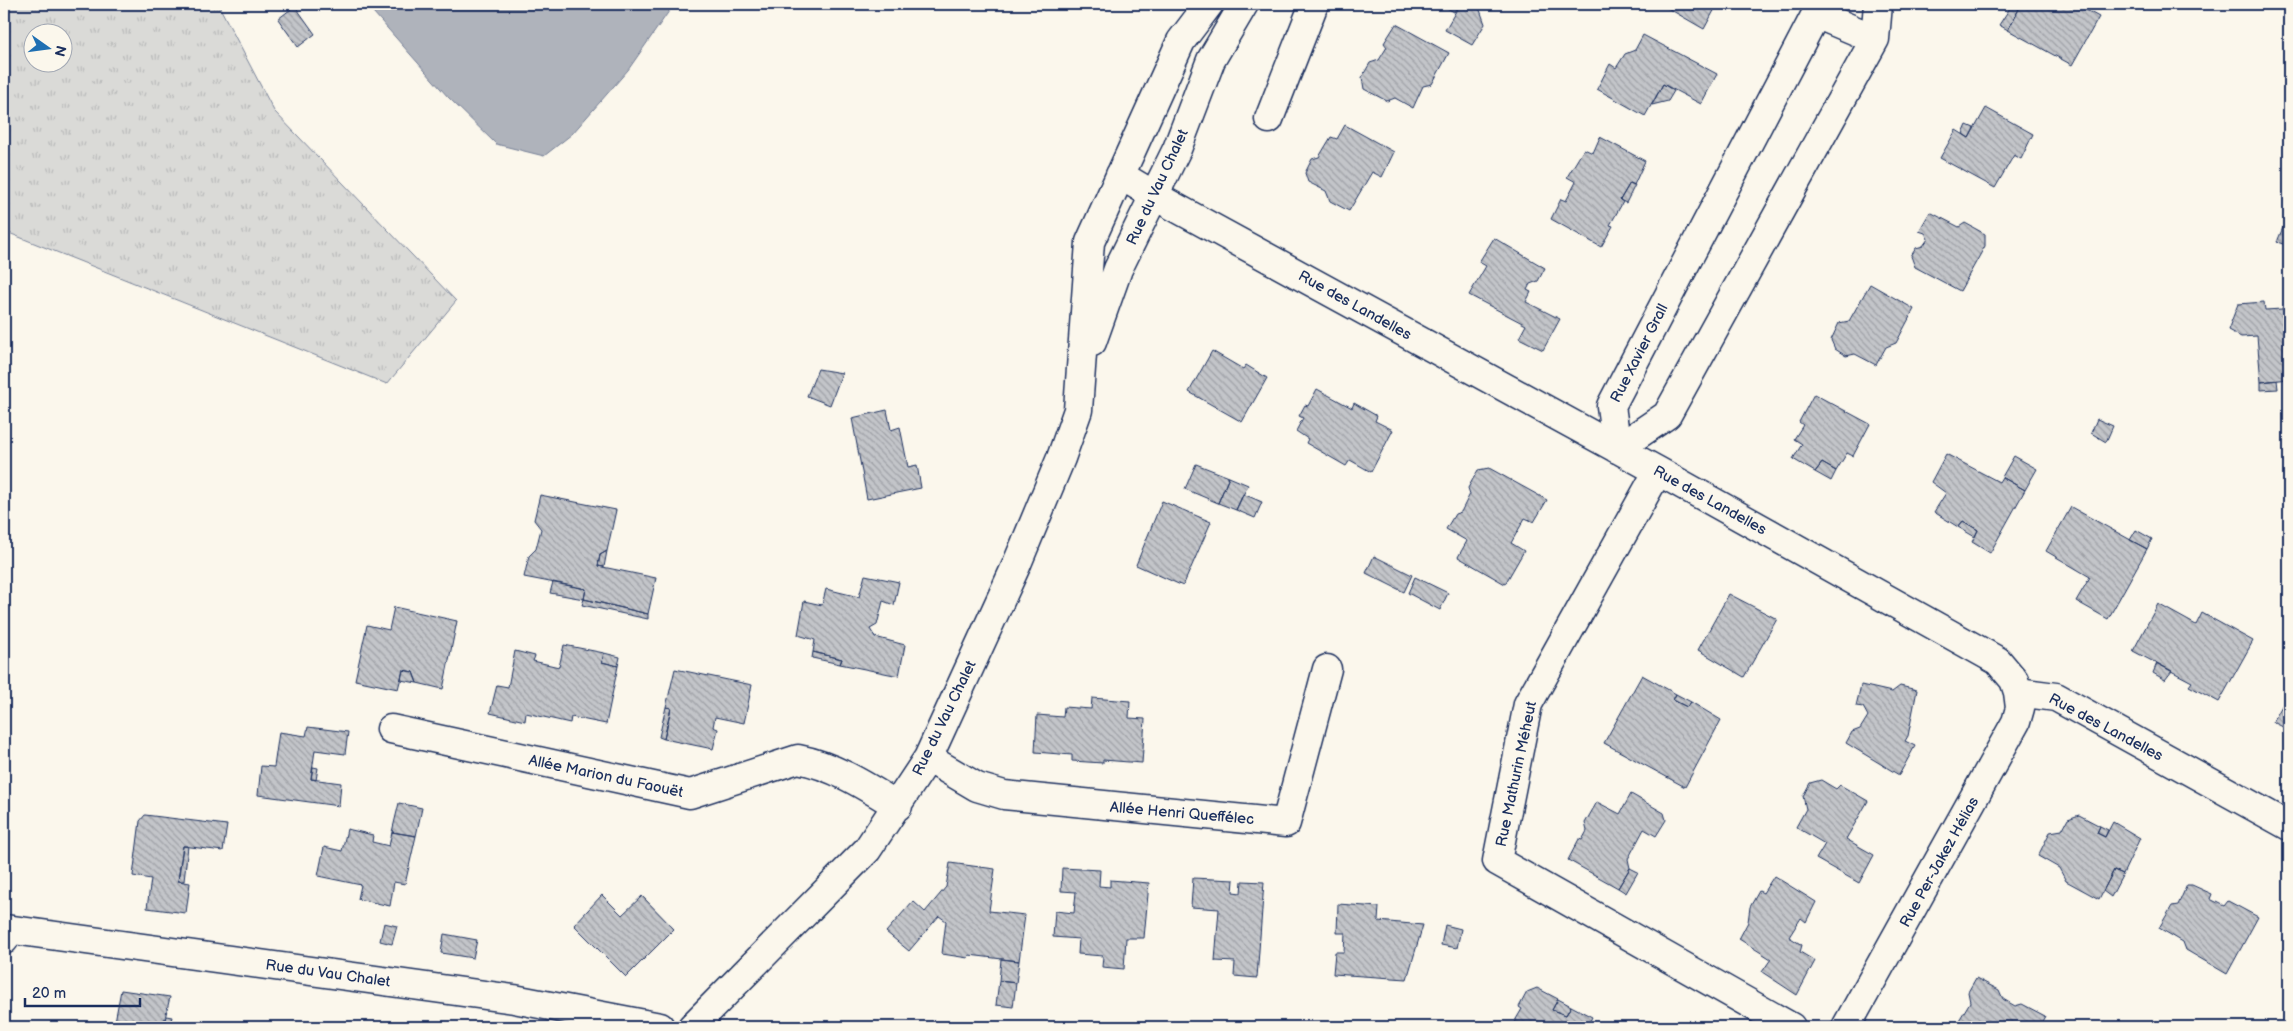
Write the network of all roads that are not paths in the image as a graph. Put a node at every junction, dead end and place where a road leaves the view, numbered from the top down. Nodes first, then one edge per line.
1 (1209, 4) edge
2 (1244, 4) edge
3 (1314, 4) edge
4 (1878, 4) edge
5 (1817, 9) edge
6 (1875, 39) junction
7 (1269, 120) dead end
8 (1120, 175) junction
9 (1154, 194) junction
10 (1081, 374) junction
11 (1617, 449) junction
12 (1658, 471) junction
13 (1327, 669) dead end
14 (2018, 692) junction
15 (391, 729) dead end
16 (928, 758) junction
17 (898, 806) junction
18 (2289, 826) edge
19 (4, 940) edge
20 (660, 1027) edge
21 (692, 1027) edge
22 (1791, 1027) edge
23 (1846, 1027) edge

1 - 8 street, Rue du Vau Chalet
2 - 9 street, Rue du Vau Chalet
3 - 7 street
4 - 6 street
5 - 6 street, Rue Xavier Grall
5 - 11 street, Rue Xavier Grall
6 - 11 street
8 - 9 street, Rue des Landelles
8 - 10 street, Rue du Vau Chalet
9 - 10 street, Rue du Vau Chalet
9 - 11 street, Rue des Landelles
10 - 16 street, Rue du Vau Chalet
11 - 12 street, Rue des Landelles
12 - 14 street, Rue des Landelles
12 - 22 street, Rue Mathurin Méheut
13 - 16 street, Allée Henri Queffélec
14 - 18 street, Rue des Landelles
14 - 23 street, Rue Per-Jakez Hélias
15 - 17 street, Allée Marion du Faouët
16 - 17 street, Rue du Vau Chalet
17 - 21 street, Rue du Vau Chalet
19 - 20 street, Rue du Vau Chalet

